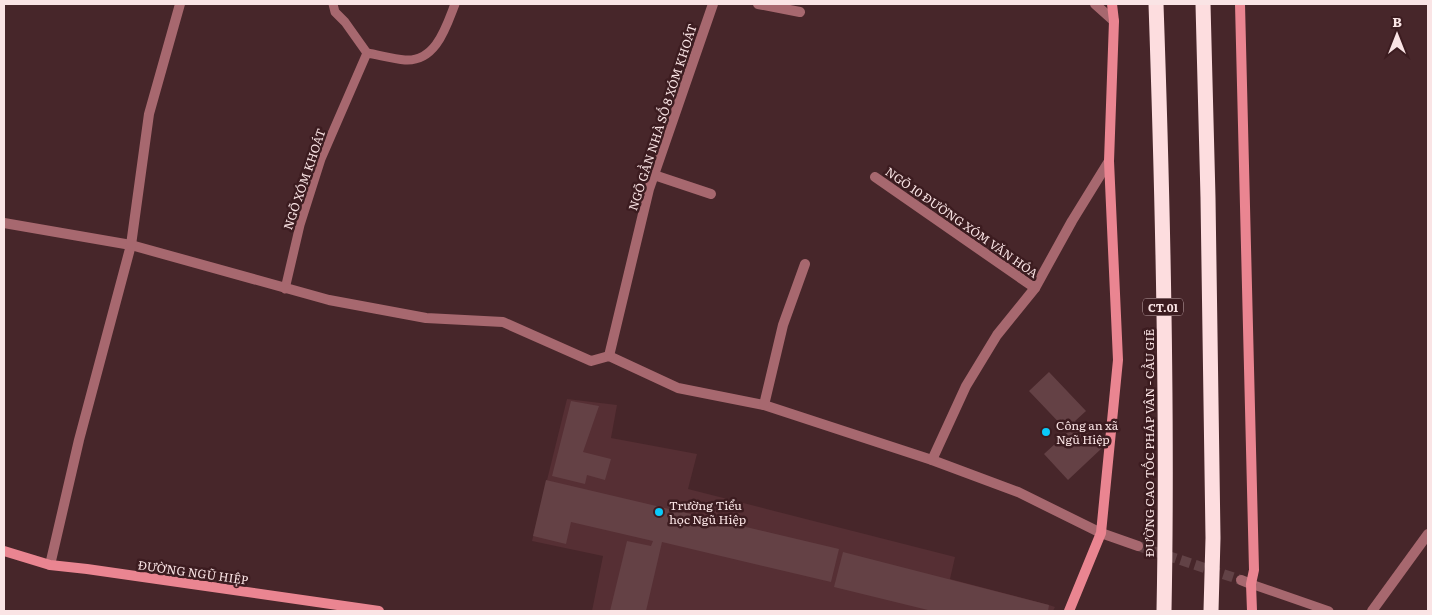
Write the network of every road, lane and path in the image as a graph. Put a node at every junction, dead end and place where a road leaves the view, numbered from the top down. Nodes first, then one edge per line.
1 (180, 4) edge
2 (333, 4) edge
3 (455, 4) edge
4 (712, 4) edge
5 (758, 4) edge
6 (1095, 4) edge
7 (1112, 4) edge
8 (1156, 4) edge
9 (1202, 4) edge
10 (1240, 4) edge
11 (800, 12) dead end
12 (1114, 21) junction
13 (367, 53) junction
14 (1109, 161) junction
15 (654, 175) junction
16 (875, 177) dead end
17 (711, 194) dead end
18 (4, 223) edge
19 (131, 245) junction
20 (806, 264) dead end
21 (1035, 288) junction
22 (284, 289) junction
23 (609, 356) junction
24 (764, 404) junction
25 (932, 460) junction
26 (1101, 533) junction
27 (1428, 534) edge
28 (1138, 546) tunnel mouth
29 (4, 551) edge
30 (50, 566) junction
31 (1241, 580) tunnel mouth
32 (1251, 584) junction
33 (368, 610) edge
34 (379, 611) edge
35 (1069, 611) edge
36 (1164, 611) edge
37 (1211, 611) edge
38 (1252, 611) edge
39 (1329, 611) edge
40 (1372, 611) edge

1 - 19 street
2 - 13 lane
3 - 13 lane
4 - 15 street, NGÕ GẦN NHÀ SỐ 8 XÓM KHOÁT
5 - 11 street
6 - 12 street
7 - 12 street
8 - 36 highway, ĐƯỜNG CAO TỐC PHÁP VÂN - CẦU GIẼ / CT.01
9 - 37 highway
10 - 32 street
12 - 14 street
13 - 22 lane, NGÕ XÓM KHOÁT
14 - 21 street, NGÕ 10 ĐƯỜNG XÓM VĂN HÓA
14 - 26 street
15 - 17 street
15 - 23 street, NGÕ GẦN NHÀ SỐ 8 XÓM KHOÁT
16 - 21 street, NGÕ 10 ĐƯỜNG XÓM VĂN HÓA
18 - 19 street
19 - 22 street
19 - 30 street
20 - 24 street
21 - 25 street, NGÕ 10 ĐƯỜNG XÓM VĂN HÓA
22 - 23 street
23 - 24 street
24 - 25 street
25 - 26 street
26 - 28 street
26 - 35 street
27 - 40 street
29 - 30 street, ĐƯỜNG NGŨ HIỆP
30 - 33 street, ĐƯỜNG NGŨ HIỆP
31 - 32 street
32 - 38 street
32 - 39 lane
33 - 34 street, ĐƯỜNG NGŨ HIỆP

